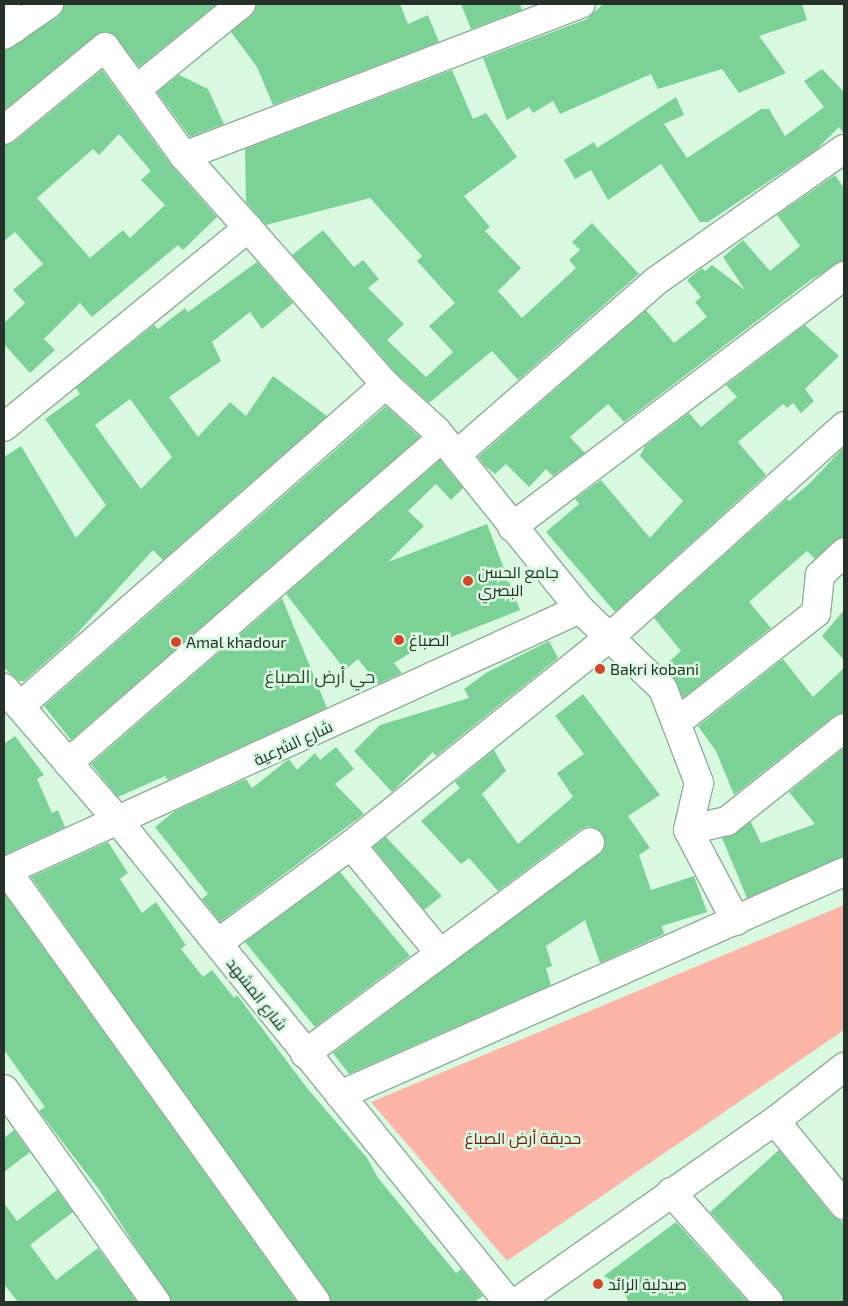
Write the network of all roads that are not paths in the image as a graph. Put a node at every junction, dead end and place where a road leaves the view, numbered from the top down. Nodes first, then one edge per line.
1 (49, 4) edge
2 (241, 4) edge
3 (581, 4) edge
4 (7, 22) edge
5 (138, 88) junction
6 (4, 130) edge
7 (184, 156) junction
8 (841, 157) edge
9 (248, 228) junction
10 (844, 276) edge
11 (386, 385) junction
12 (844, 426) edge
13 (4, 427) edge
14 (449, 446) junction
15 (512, 526) junction
16 (844, 553) edge
17 (580, 609) junction
18 (610, 637) junction
19 (12, 697) edge
20 (676, 723) junction
21 (844, 728) edge
22 (68, 763) junction
23 (120, 823) junction
24 (688, 830) junction
25 (590, 842) dead end
26 (351, 845) junction
27 (5, 872) edge
28 (844, 872) edge
29 (736, 921) junction
30 (218, 943) junction
31 (439, 952) junction
32 (305, 1054) junction
33 (844, 1066) edge
34 (4, 1089) edge
35 (340, 1095) junction
36 (775, 1121) junction
37 (671, 1192) junction
38 (844, 1205) edge
39 (156, 1302) edge
40 (316, 1302) edge
41 (508, 1302) edge
42 (517, 1302) edge
43 (769, 1302) edge

1 - 4 street
2 - 5 street
3 - 7 street
5 - 6 street
5 - 7 street
7 - 9 street
8 - 14 street
9 - 11 street
9 - 13 street
10 - 15 street
11 - 14 street
11 - 19 street
12 - 18 street
14 - 15 street
14 - 22 street
15 - 17 street
16 - 20 street
17 - 18 street
17 - 23 street, شارع الشرعية
18 - 20 street
18 - 26 street
19 - 22 street, شارع المشهد
20 - 24 street
21 - 24 street
22 - 23 street, شارع المشهد
23 - 27 street, شارع الشرعية
23 - 30 street, شارع المشهد
24 - 29 street
25 - 31 street
26 - 30 street
26 - 31 street
27 - 40 street
28 - 29 street
29 - 35 street
30 - 32 street, شارع المشهد
31 - 32 street
32 - 35 street, شارع المشهد
33 - 36 street
34 - 39 street
35 - 41 street, شارع المشهد
36 - 37 street
36 - 38 street
37 - 42 street
37 - 43 street

